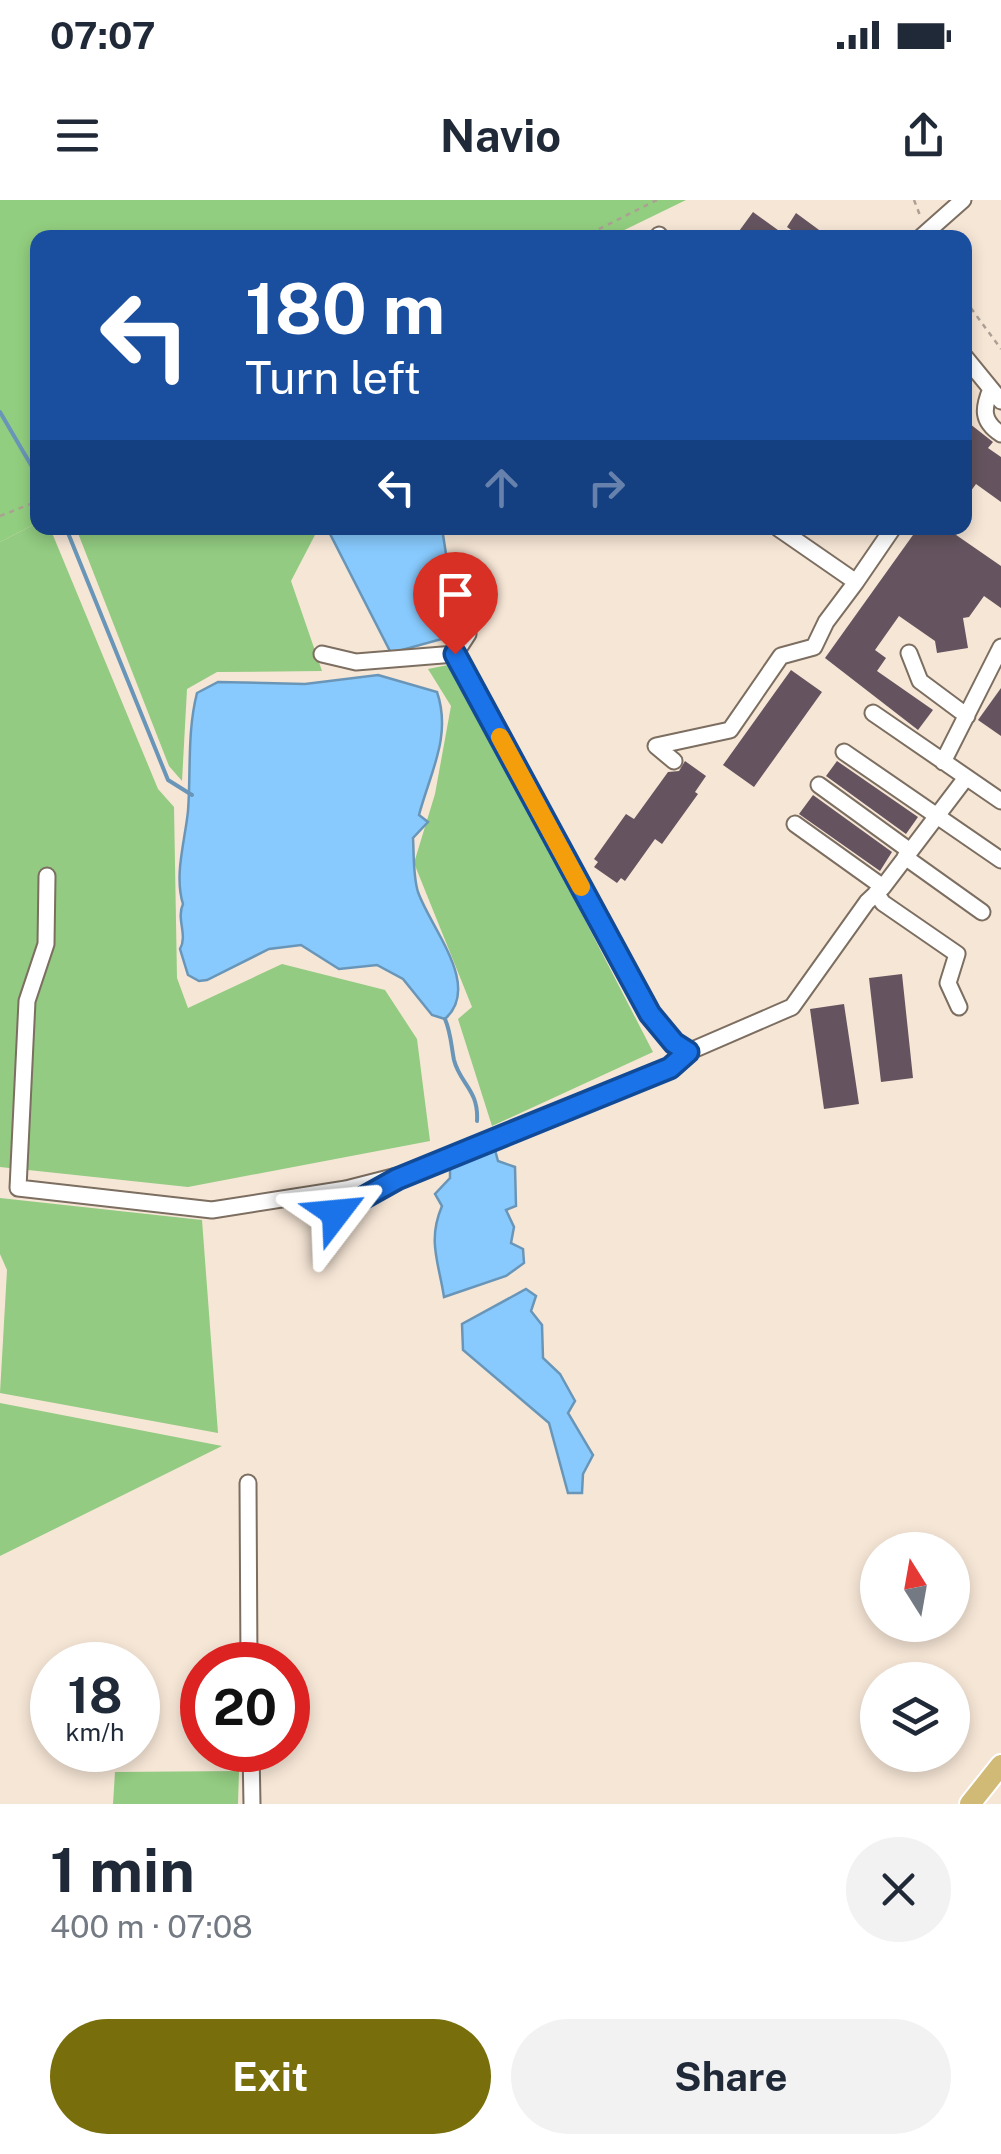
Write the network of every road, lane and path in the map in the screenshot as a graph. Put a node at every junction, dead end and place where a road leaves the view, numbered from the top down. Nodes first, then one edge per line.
1 (657, 200) edge
2 (964, 200) edge
3 (597, 230) edge
4 (929, 230) edge
5 (972, 310) edge
6 (1001, 349) edge
7 (972, 366) edge
8 (996, 395) edge
9 (1001, 434) edge
10 (30, 504) edge
11 (0, 516) edge
12 (788, 535) edge
13 (888, 535) edge
14 (856, 582) junction
15 (468, 634) dead end
16 (1001, 647) edge
17 (322, 654) dead end
18 (455, 654) junction
19 (909, 654) dead end
20 (873, 713) dead end
21 (967, 716) junction
22 (844, 752) dead end
23 (674, 760) dead end
24 (944, 762) junction
25 (965, 779) junction
26 (818, 785) dead end
27 (1001, 802) edge
28 (936, 817) junction
29 (795, 824) dead end
30 (908, 854) junction
31 (1001, 860) edge
32 (47, 876) dead end
33 (880, 890) junction
34 (982, 912) dead end
35 (959, 1006) dead end
36 (688, 1052) junction
37 (397, 1179) junction
38 (336, 1213) dead end
39 (248, 1483) dead end
40 (250, 1642) edge
41 (251, 1772) edge
42 (998, 1774) edge
43 (252, 1804) edge
44 (970, 1804) edge

1 - 3 path
2 - 4 street
5 - 6 path
7 - 8 street
8 - 9 street
10 - 11 path
12 - 14 street
13 - 14 street
14 - 23 street
15 - 18 street
16 - 21 street
17 - 18 street
18 - 36 street
19 - 21 street
20 - 24 street
21 - 24 street
22 - 28 street
24 - 25 street
25 - 27 street
25 - 28 street
26 - 30 street
28 - 30 street
28 - 31 street
29 - 33 street
30 - 33 street
30 - 34 street
32 - 37 street
33 - 35 street
33 - 36 street
36 - 37 street
37 - 38 street
39 - 40 street
41 - 43 street
42 - 44 main road

